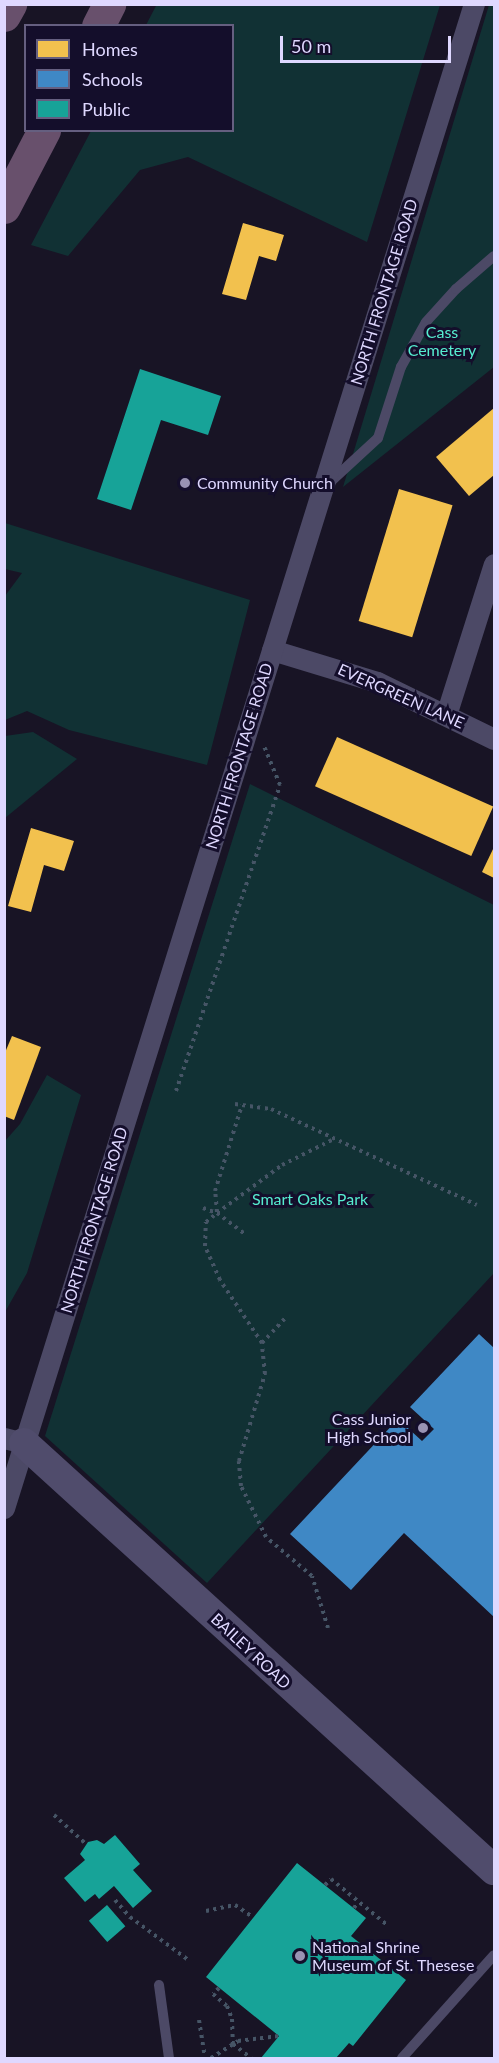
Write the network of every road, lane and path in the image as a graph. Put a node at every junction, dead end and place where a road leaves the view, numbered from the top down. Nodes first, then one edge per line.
1 (10, 4) edge
2 (109, 4) edge
3 (474, 4) edge
4 (4, 15) edge
5 (99, 24) edge
6 (43, 132) edge
7 (4, 207) edge
8 (495, 256) edge
9 (323, 488) junction
10 (495, 564) edge
11 (272, 650) junction
12 (446, 715) junction
13 (250, 718) junction
14 (495, 739) edge
15 (176, 1091) dead end
16 (235, 1104) dead end
17 (242, 1105) junction
18 (334, 1139) junction
19 (477, 1205) dead end
20 (202, 1208) dead end
21 (218, 1212) junction
22 (246, 1234) dead end
23 (285, 1317) dead end
24 (262, 1343) junction
25 (14, 1440) edge
26 (4, 1508) edge
27 (328, 1628) dead end
28 (54, 1815) dead end
29 (86, 1844) dead end
30 (495, 1870) edge
31 (325, 1885) dead end
32 (114, 1900) dead end
33 (358, 1902) junction
34 (354, 1908) dead end
35 (206, 1911) dead end
36 (254, 1917) dead end
37 (386, 1924) dead end
38 (495, 1955) edge
39 (187, 1959) dead end
40 (159, 1985) dead end
41 (219, 1988) dead end
42 (199, 2020) dead end
43 (279, 2036) dead end
44 (233, 2044) junction
45 (170, 2058) edge
46 (205, 2058) edge
47 (211, 2058) edge
48 (251, 2058) edge
49 (402, 2058) edge

1 - 4 highway
2 - 5 highway
3 - 9 street, NORTH FRONTAGE ROAD
6 - 7 highway
8 - 9 lane
9 - 11 street, NORTH FRONTAGE ROAD
10 - 12 street
11 - 12 street, EVERGREEN LANE
11 - 13 street, NORTH FRONTAGE ROAD
12 - 14 street, EVERGREEN LANE
13 - 15 path
13 - 25 street, NORTH FRONTAGE ROAD
16 - 17 path
17 - 18 path
17 - 21 path
18 - 19 path
18 - 21 path
20 - 21 path
21 - 22 path
21 - 24 path
23 - 24 path
24 - 27 path
25 - 26 street, NORTH FRONTAGE ROAD
25 - 30 street, BAILEY ROAD
28 - 29 path
31 - 33 path
32 - 39 path
33 - 34 path
33 - 37 path
35 - 36 path
38 - 49 lane
40 - 45 lane
41 - 44 path
42 - 46 path
43 - 44 path
44 - 47 path
44 - 48 path

